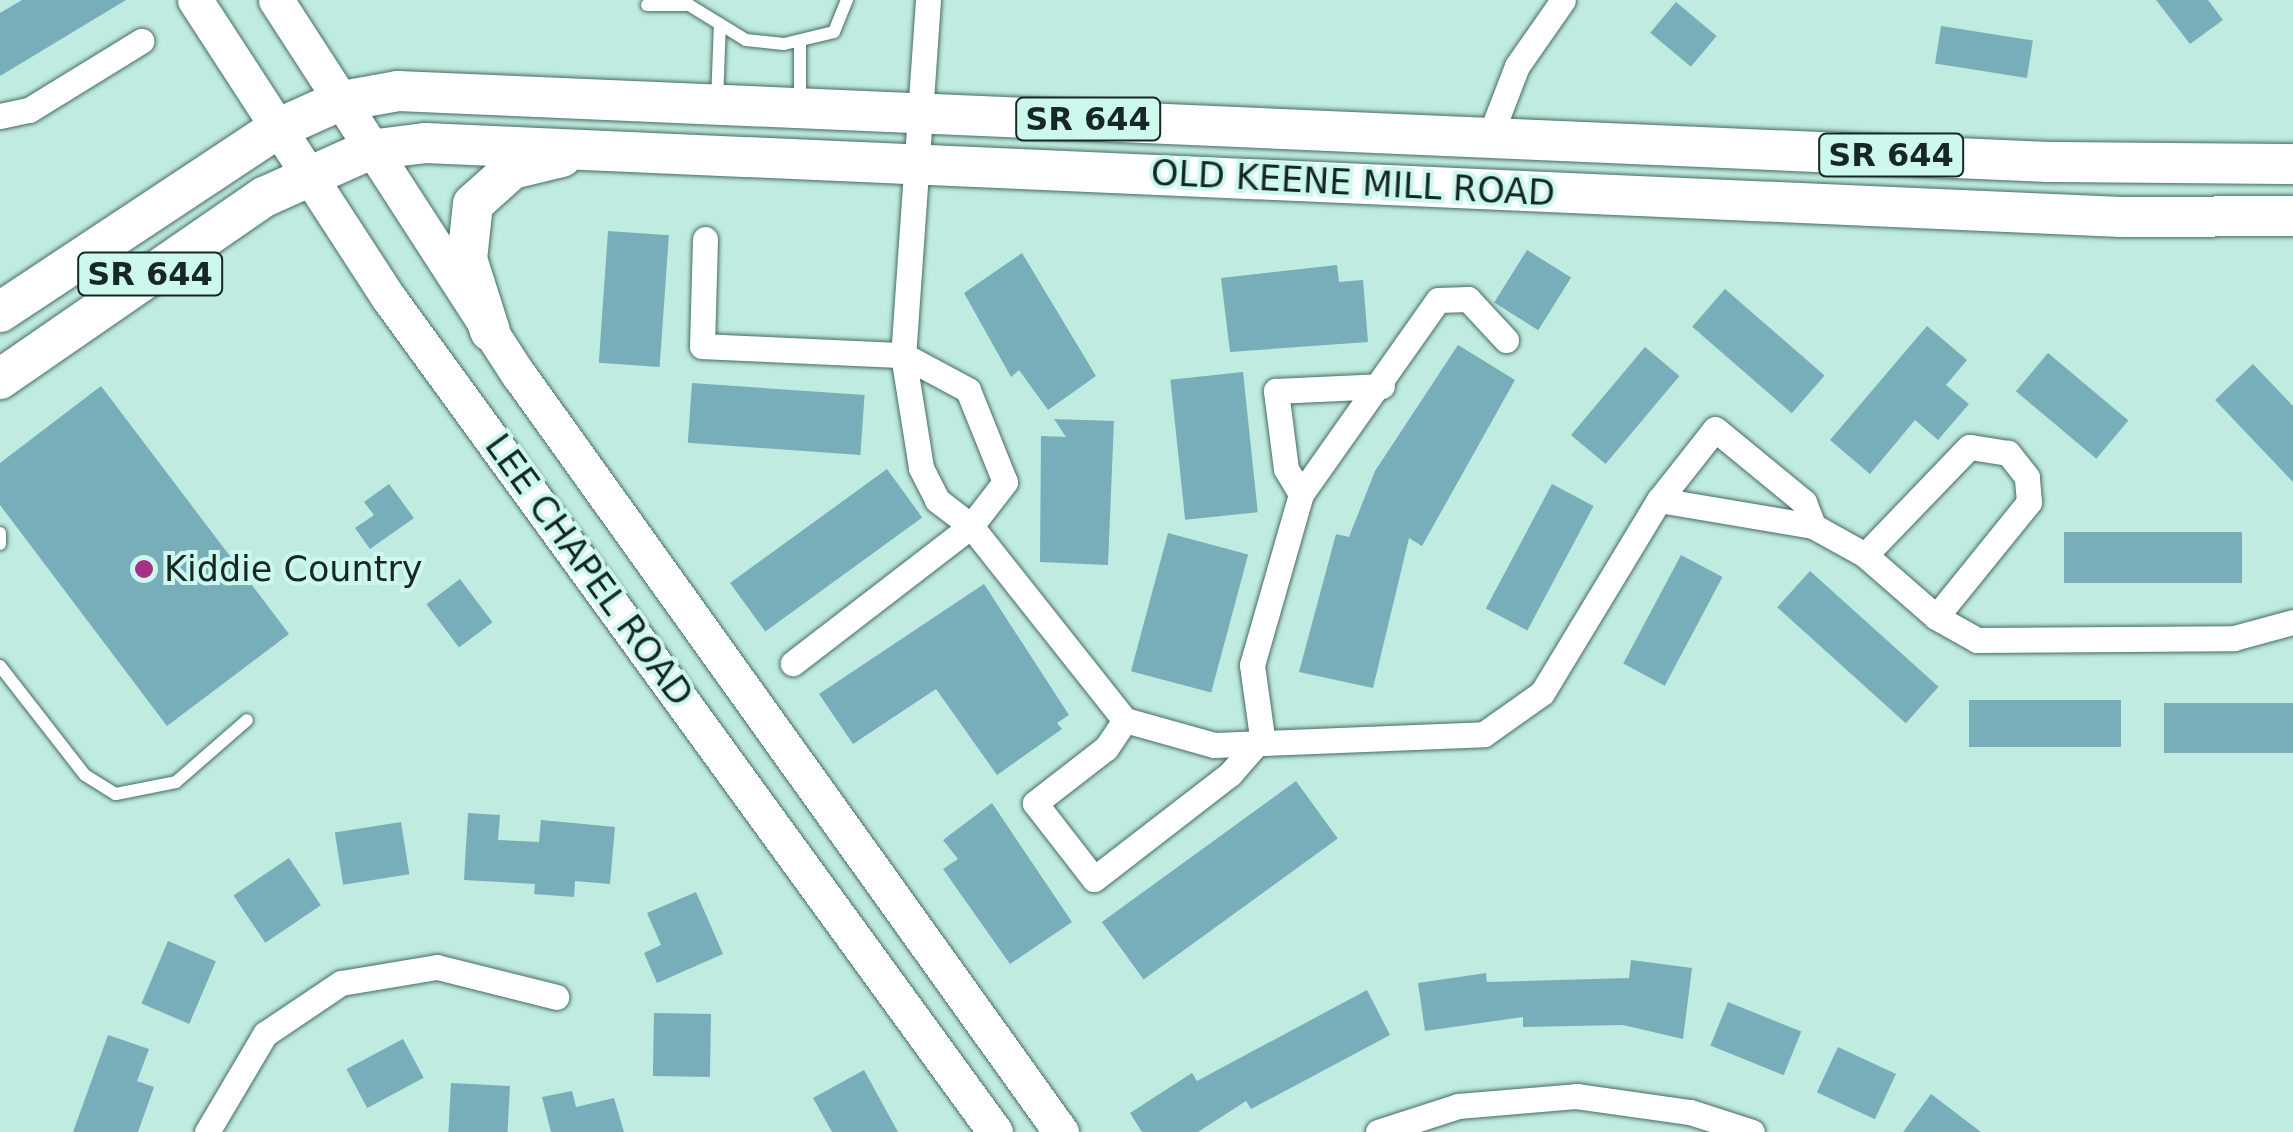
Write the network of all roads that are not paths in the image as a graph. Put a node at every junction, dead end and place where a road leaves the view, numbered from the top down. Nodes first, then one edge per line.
1 (195, 0) edge
2 (276, 0) edge
3 (847, 0) edge
4 (928, 0) edge
5 (1563, 0) edge
6 (648, 5) dead end
7 (698, 5) edge
8 (720, 24) junction
9 (141, 40) dead end
10 (800, 42) junction
11 (718, 101) junction
12 (336, 102) junction
13 (800, 106) junction
14 (915, 112) junction
15 (0, 116) edge
16 (277, 129) junction
17 (1490, 136) junction
18 (616, 149) junction
19 (369, 150) junction
20 (2293, 164) edge
21 (910, 165) junction
22 (304, 176) junction
23 (2293, 216) edge
24 (705, 238) dead end
25 (0, 312) edge
26 (490, 332) junction
27 (1506, 340) dead end
28 (903, 355) junction
29 (0, 379) edge
30 (1382, 386) junction
31 (1300, 494) junction
32 (1660, 500) junction
33 (971, 526) junction
34 (1814, 526) junction
35 (0, 534) edge
36 (0, 544) edge
37 (1865, 555) junction
38 (1936, 616) junction
39 (2293, 622) edge
40 (793, 663) dead end
41 (0, 666) edge
42 (247, 720) dead end
43 (1125, 720) junction
44 (1262, 737) junction
45 (556, 997) dead end
46 (207, 1132) edge
47 (995, 1132) edge
48 (1061, 1132) edge
49 (1378, 1132) edge
50 (1752, 1132) edge

1 - 16 main road, LEE CHAPEL ROAD
2 - 12 main road, LEE CHAPEL ROAD
3 - 10 lane
4 - 14 street
5 - 17 street
6 - 7 lane
7 - 8 lane
8 - 10 lane
8 - 11 lane
9 - 15 street
10 - 13 lane
11 - 12 main road, OLD KEENE MILL ROAD / SR 644
11 - 13 main road, OLD KEENE MILL ROAD / SR 644
12 - 16 main road, OLD KEENE MILL ROAD / SR 644
12 - 19 main road, LEE CHAPEL ROAD
13 - 14 main road, OLD KEENE MILL ROAD / SR 644
14 - 17 main road, OLD KEENE MILL ROAD / SR 644
14 - 21 street
16 - 22 main road, LEE CHAPEL ROAD
16 - 25 main road, OLD KEENE MILL ROAD / SR 644
17 - 20 main road, OLD KEENE MILL ROAD / SR 644
18 - 19 main road, OLD KEENE MILL ROAD / SR 644
18 - 21 main road, OLD KEENE MILL ROAD / SR 644
18 - 26 main road
19 - 22 main road, OLD KEENE MILL ROAD / SR 644
19 - 26 main road, LEE CHAPEL ROAD
21 - 23 main road, OLD KEENE MILL ROAD / SR 644
21 - 28 street
22 - 29 main road, OLD KEENE MILL ROAD / SR 644
22 - 47 main road, LEE CHAPEL ROAD
24 - 28 street
26 - 48 main road, LEE CHAPEL ROAD
27 - 30 street
28 - 33 street
28 - 33 street
30 - 31 street
30 - 31 street
31 - 44 street
32 - 34 street
32 - 34 street
32 - 44 street
33 - 40 street
33 - 43 street
34 - 37 street
35 - 36 lane
37 - 38 street
37 - 38 street
38 - 39 street
41 - 42 lane
43 - 44 street
43 - 44 street
45 - 46 street
49 - 50 street

